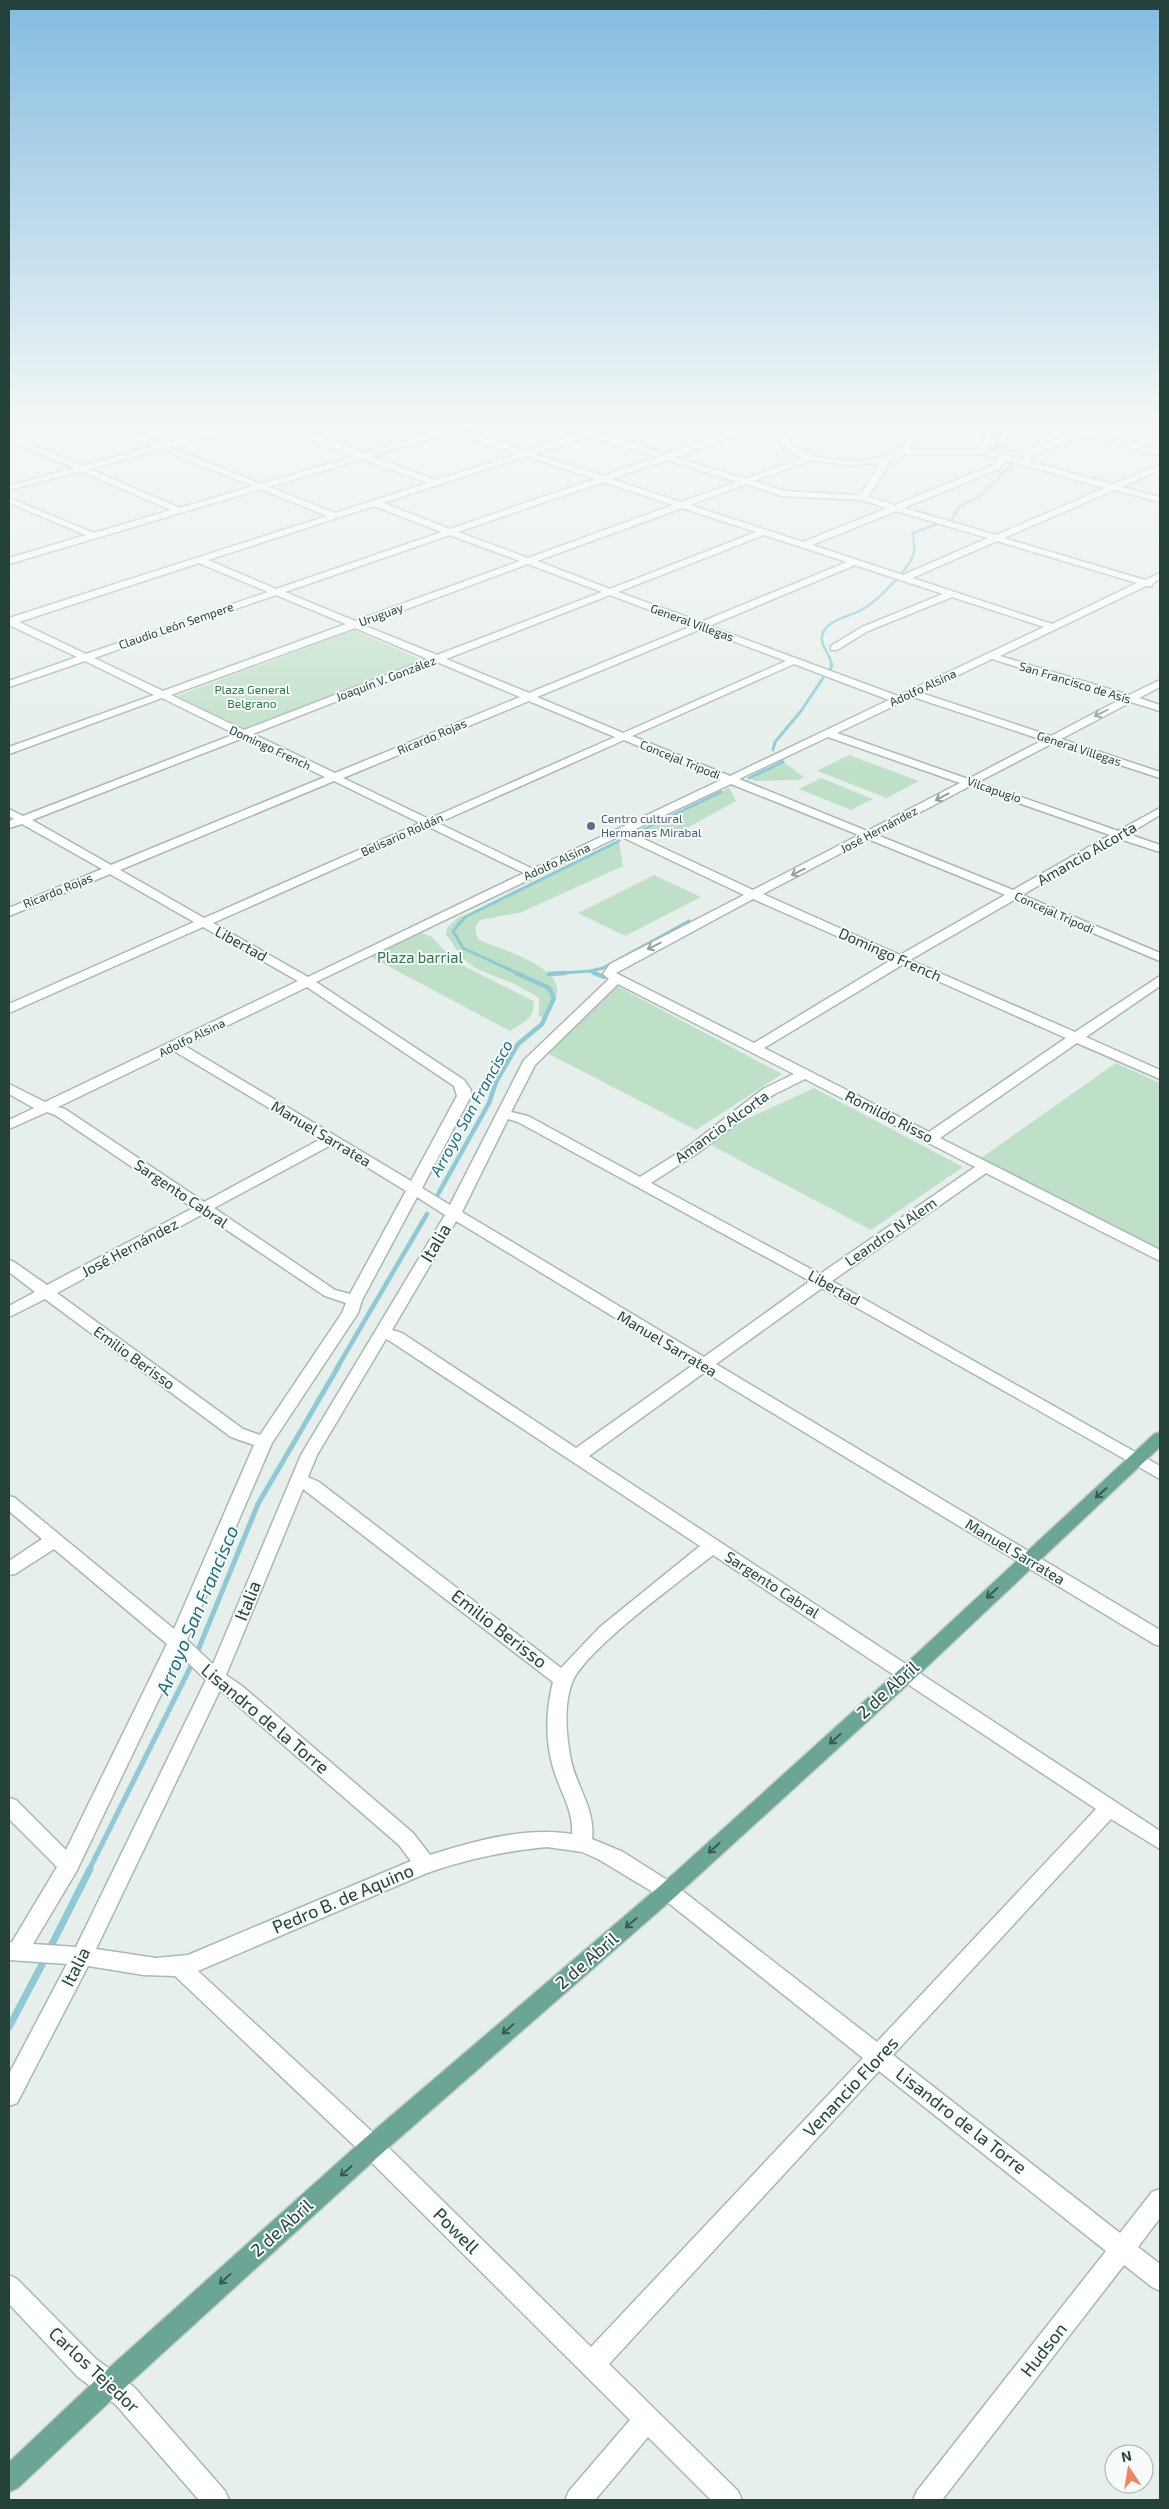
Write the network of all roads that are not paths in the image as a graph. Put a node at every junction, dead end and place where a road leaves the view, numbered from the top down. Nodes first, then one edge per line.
1 (82, 539) edge
2 (264, 539) edge
3 (427, 539) edge
4 (465, 539) edge
5 (587, 539) edge
6 (746, 539) edge
7 (786, 539) edge
8 (819, 539) edge
9 (995, 539) edge
10 (1002, 539) edge
11 (804, 545) junction
12 (200, 560) junction
13 (9, 561) edge
14 (525, 562) junction
15 (855, 562) junction
16 (900, 576) junction
17 (1160, 576) edge
18 (1146, 583) junction
19 (1160, 587) edge
20 (277, 591) junction
21 (608, 592) junction
22 (951, 594) junction
23 (10, 622) edge
24 (355, 624) junction
25 (701, 626) junction
26 (1052, 627) junction
27 (834, 648) dead end
28 (991, 656) junction
29 (84, 658) junction
30 (439, 659) junction
31 (794, 661) junction
32 (1160, 683) edge
33 (9, 684) edge
34 (912, 694) junction
35 (161, 695) junction
36 (528, 697) junction
37 (1129, 699) junction
38 (898, 700) junction
39 (1160, 708) edge
40 (827, 733) junction
41 (243, 735) junction
42 (622, 736) junction
43 (1050, 740) junction
44 (9, 751) edge
45 (1160, 775) edge
46 (334, 778) junction
47 (730, 780) junction
48 (969, 782) junction
49 (1160, 811) edge
50 (9, 812) edge
51 (22, 820) junction
52 (429, 823) junction
53 (9, 825) edge
54 (620, 832) junction
55 (1121, 834) junction
56 (869, 835) junction
57 (1160, 849) edge
58 (109, 870) junction
59 (533, 872) junction
60 (754, 894) junction
61 (1014, 896) junction
62 (9, 912) edge
63 (205, 923) junction
64 (1160, 957) edge
65 (901, 960) junction
66 (616, 979) junction
67 (1160, 980) edge
68 (308, 982) junction
69 (9, 1009) edge
70 (1075, 1037) junction
71 (176, 1046) junction
72 (755, 1048) junction
73 (805, 1074) junction
74 (1160, 1075) edge
75 (9, 1088) edge
76 (47, 1107) junction
77 (502, 1114) junction
78 (9, 1125) edge
79 (930, 1138) junction
80 (330, 1140) junction
81 (986, 1166) junction
82 (640, 1183) junction
83 (420, 1194) junction
84 (204, 1209) junction
85 (450, 1212) junction
86 (1160, 1256) edge
87 (9, 1265) edge
88 (821, 1281) junction
89 (45, 1293) junction
90 (354, 1300) junction
91 (9, 1312) edge
92 (382, 1332) junction
93 (704, 1366) junction
94 (1160, 1438) edge
95 (264, 1442) junction
96 (577, 1456) junction
97 (1138, 1460) junction
98 (1160, 1473) edge
99 (298, 1480) junction
100 (9, 1502) edge
101 (54, 1540) junction
102 (712, 1546) junction
103 (1028, 1559) junction
104 (9, 1569) edge
105 (1160, 1639) edge
106 (181, 1647) junction
107 (211, 1674) junction
108 (907, 1674) junction
109 (563, 1679) junction
110 (9, 1806) edge
111 (1109, 1808) junction
112 (1160, 1841) edge
113 (581, 1844) junction
114 (425, 1864) junction
115 (69, 1866) junction
116 (668, 1891) junction
117 (20, 1952) edge
118 (76, 1956) junction
119 (179, 1966) junction
120 (879, 2057) junction
121 (9, 2096) edge
122 (372, 2147) junction
123 (1160, 2200) edge
124 (1123, 2248) junction
125 (1160, 2279) edge
126 (9, 2287) edge
127 (591, 2365) junction
128 (110, 2384) junction
129 (646, 2420) junction
130 (9, 2479) edge
131 (216, 2500) edge
132 (578, 2500) edge
133 (729, 2500) edge
134 (926, 2500) edge

1 - 13 street
2 - 12 street
3 - 20 street, Claudio León Sempere
4 - 14 street, General Villegas
5 - 14 street, Uruguay
6 - 21 street, Joaquín V. González
7 - 11 street
8 - 11 street
9 - 16 street
10 - 18 street
11 - 15 street
12 - 20 street, Concejal Tripodi
12 - 23 street
14 - 21 street, General Villegas
14 - 24 street, Uruguay
15 - 16 street
15 - 25 street, Ricardo Rojas
16 - 22 street
17 - 18 street, Adolfo Alsina
18 - 19 street
18 - 26 street, Adolfo Alsina
20 - 24 street, Concejal Tripodi
20 - 29 street, Claudio León Sempere
21 - 25 street, General Villegas
21 - 30 street, Joaquín V. González
22 - 26 street
22 - 27 street
23 - 29 street, Domingo French
24 - 30 street, Concejal Tripodi
24 - 35 street, Uruguay
25 - 31 street, General Villegas
25 - 36 street, Ricardo Rojas
26 - 28 street, Adolfo Alsina
28 - 34 street, Adolfo Alsina
28 - 37 street, San Francisco de Asís
29 - 33 street, Claudio León Sempere
29 - 35 street, Domingo French
30 - 36 street, Concejal Tripodi
30 - 41 street, Joaquín V. González
31 - 38 street, General Villegas
31 - 42 street, Belisario Roldán
32 - 37 street, José Hernández
34 - 38 street, Adolfo Alsina
34 - 43 street, General Villegas
35 - 41 street, Domingo French
35 - 44 street, Uruguay
36 - 42 street, Concejal Tripodi
36 - 46 street, Ricardo Rojas
37 - 39 street, San Francisco de Asís
37 -> 43 street, José Hernández
38 - 40 street, Adolfo Alsina
40 - 47 street, Adolfo Alsina
40 - 48 street, Vilcapugio
41 - 46 street, Domingo French
41 - 51 street, Joaquín V. González
42 - 47 street, Concejal Tripodi
42 - 52 street, Belisario Roldán
43 - 45 street, General Villegas
43 - 48 street, José Hernández
46 - 52 street, Domingo French
46 - 58 street, Ricardo Rojas
47 - 54 street, Adolfo Alsina
47 - 56 street, Concejal Tripodi
48 - 55 street, Vilcapugio
48 -> 56 street, José Hernández
49 - 55 street, Amancio Alcorta
50 - 51 street, Libertad
51 - 53 street, Joaquín V. González
51 - 58 street, Libertad
52 - 59 street, Domingo French
52 - 63 street, Belisario Roldán
54 - 59 street, Adolfo Alsina
54 - 60 street, Domingo French
55 - 57 street, Vilcapugio
55 - 61 street, Amancio Alcorta
56 -> 60 street, José Hernández
56 - 61 street, Concejal Tripodi
58 - 62 street, Ricardo Rojas
58 - 63 street, Libertad
59 - 68 street, Adolfo Alsina
60 - 65 street, Domingo French
60 -> 66 street, José Hernández
61 - 64 street, Concejal Tripodi
61 - 65 street, Amancio Alcorta
63 - 68 street, Libertad
63 - 69 street, Belisario Roldán
65 - 70 street, Domingo French
65 - 72 street, Amancio Alcorta
66 - 72 street, Romildo Risso
66 - 77 street, Italia
67 - 70 street
68 - 71 street, Adolfo Alsina
68 - 83 street, Libertad
70 - 74 street, Domingo French
70 - 79 street
71 - 76 street, Adolfo Alsina
71 - 80 street, Manuel Sarratea
72 - 73 street, Romildo Risso
73 - 79 street, Romildo Risso
73 - 82 street, Amancio Alcorta
75 - 76 street, Sargento Cabral
76 - 78 street, Adolfo Alsina
76 - 84 street, Sargento Cabral
77 - 82 street, Libertad
77 - 85 street, Italia
79 - 81 street, Romildo Risso
80 - 83 street, Manuel Sarratea
80 - 84 street, José Hernández
81 - 86 street, Romildo Risso
81 - 88 street, Leandro N Alem
82 - 88 street, Libertad
83 - 85 street, Manuel Sarratea
83 - 90 street
84 - 89 street, José Hernández
84 - 90 street, Sargento Cabral
85 - 92 street, Italia
85 - 93 street, Manuel Sarratea
87 - 89 street, Emilio Berisso
88 - 93 street, Leandro N Alem
88 - 97 street, Libertad
89 - 91 street, José Hernández
89 - 95 street, Emilio Berisso
90 - 95 street
92 - 96 street, Sargento Cabral
92 - 99 street, Italia
93 - 96 street, Leandro N Alem
93 - 103 street, Manuel Sarratea
94 - 97 main road, 2 de Abril
95 - 106 street
96 - 102 street, Sargento Cabral
97 - 98 street, Libertad
97 -> 103 main road, 2 de Abril
99 - 107 street, Italia
99 - 109 street, Emilio Berisso
100 - 101 street, Lisandro de la Torre
101 - 104 street
101 - 106 street, Lisandro de la Torre
102 - 108 street, Sargento Cabral
102 - 109 street
103 - 105 street, Manuel Sarratea
103 -> 108 main road, 2 de Abril
106 - 107 street, Lisandro de la Torre
106 - 115 street
107 - 114 street, Lisandro de la Torre
107 - 118 street, Italia
108 - 111 street, Sargento Cabral
108 -> 116 main road, 2 de Abril
109 - 113 street
110 - 115 street
111 - 112 street, Sargento Cabral
111 - 120 street, Venancio Flores
113 - 114 street, Pedro B. de Aquino
113 - 116 street, Pedro B. de Aquino
114 - 119 street, Pedro B. de Aquino
115 - 117 street
116 - 120 street, Lisandro de la Torre
116 -> 122 main road, 2 de Abril
117 - 118 street, Pedro B. de Aquino
118 - 119 street, Pedro B. de Aquino
118 - 121 street, Italia
119 - 122 street, Powell
120 - 124 street, Lisandro de la Torre
120 - 127 street, Venancio Flores
122 - 127 street, Powell
122 -> 128 main road, 2 de Abril
123 - 124 street, Hudson
124 - 125 street, Lisandro de la Torre
124 - 134 street, Hudson
126 - 128 street, Carlos Tejedor
127 - 129 street, Powell
128 - 130 main road, 2 de Abril
128 - 131 street, Carlos Tejedor
129 - 132 street
129 - 133 street, Powell

